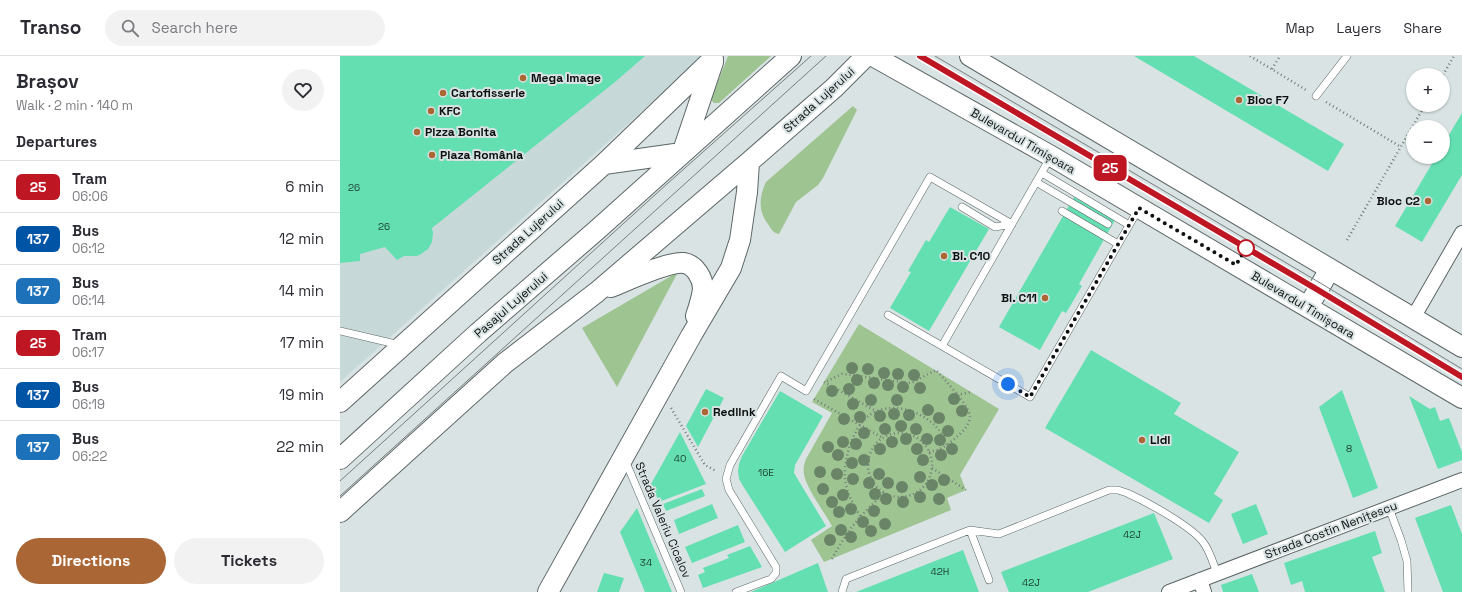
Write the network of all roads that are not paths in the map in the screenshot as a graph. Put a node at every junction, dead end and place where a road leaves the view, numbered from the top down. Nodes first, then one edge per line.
1 (791, 56) edge
2 (866, 56) edge
3 (873, 56) edge
4 (970, 56) edge
5 (1347, 56) edge
6 (714, 58) edge
7 (1316, 96) dead end
8 (682, 153) junction
9 (1052, 156) junction
10 (749, 162) junction
11 (604, 164) junction
12 (1042, 173) junction
13 (1036, 182) junction
14 (962, 207) dead end
15 (1139, 208) junction
16 (1062, 211) dead end
17 (1012, 224) junction
18 (1108, 224) dead end
19 (1129, 225) junction
20 (1462, 233) edge
21 (1118, 244) junction
22 (1330, 269) junction
23 (597, 292) junction
24 (1308, 308) junction
25 (888, 315) dead end
26 (1413, 318) junction
27 (340, 331) edge
28 (691, 336) junction
29 (402, 345) junction
30 (942, 346) junction
31 (1462, 347) edge
32 (1462, 398) edge
33 (340, 402) edge
34 (624, 456) junction
35 (340, 459) edge
36 (1462, 480) edge
37 (1389, 508) junction
38 (340, 512) edge
39 (970, 530) junction
40 (1217, 574) junction
41 (989, 580) dead end
42 (1202, 586) edge
43 (548, 592) edge
44 (681, 592) edge
45 (736, 592) edge
46 (842, 592) edge
47 (1169, 592) edge
48 (1408, 592) edge

1 - 8 main road
2 - 10 main road, Strada Lujerului
3 - 9 main road, Bulevardul Timișoara
4 - 22 main road
5 - 7 lane
6 - 8 main road
6 - 11 main road, Strada Lujerului
8 - 11 main road
8 - 35 main road, Pasajul Lujerului
9 - 12 lane
9 - 15 main road, Bulevardul Timișoara
10 - 23 main road, Strada Lujerului
10 - 28 main road
11 - 29 main road, Strada Lujerului
12 - 13 lane
12 - 19 lane
13 - 17 lane
13 - 18 lane
14 - 17 lane
15 - 19 lane
15 - 24 main road, Bulevardul Timișoara
16 - 21 lane
17 - 30 lane
17 - 45 lane
19 - 21 lane
20 - 26 street
21 - 30 lane
22 - 24 main road
22 - 26 main road
23 - 28 main road
23 - 38 main road
24 - 32 main road, Bulevardul Timișoara
25 - 30 lane
26 - 31 main road
27 - 29 lane
28 - 34 main road
29 - 33 main road, Strada Lujerului
34 - 43 main road
34 - 44 lane, Strada Valeriu Cicalov
36 - 37 street, Strada Costin Nenițescu
37 - 40 street, Strada Costin Nenițescu
37 - 48 lane
39 - 40 lane
39 - 41 lane
39 - 46 lane
40 - 42 street, Strada Costin Nenițescu
42 - 47 street, Strada Costin Nenițescu

